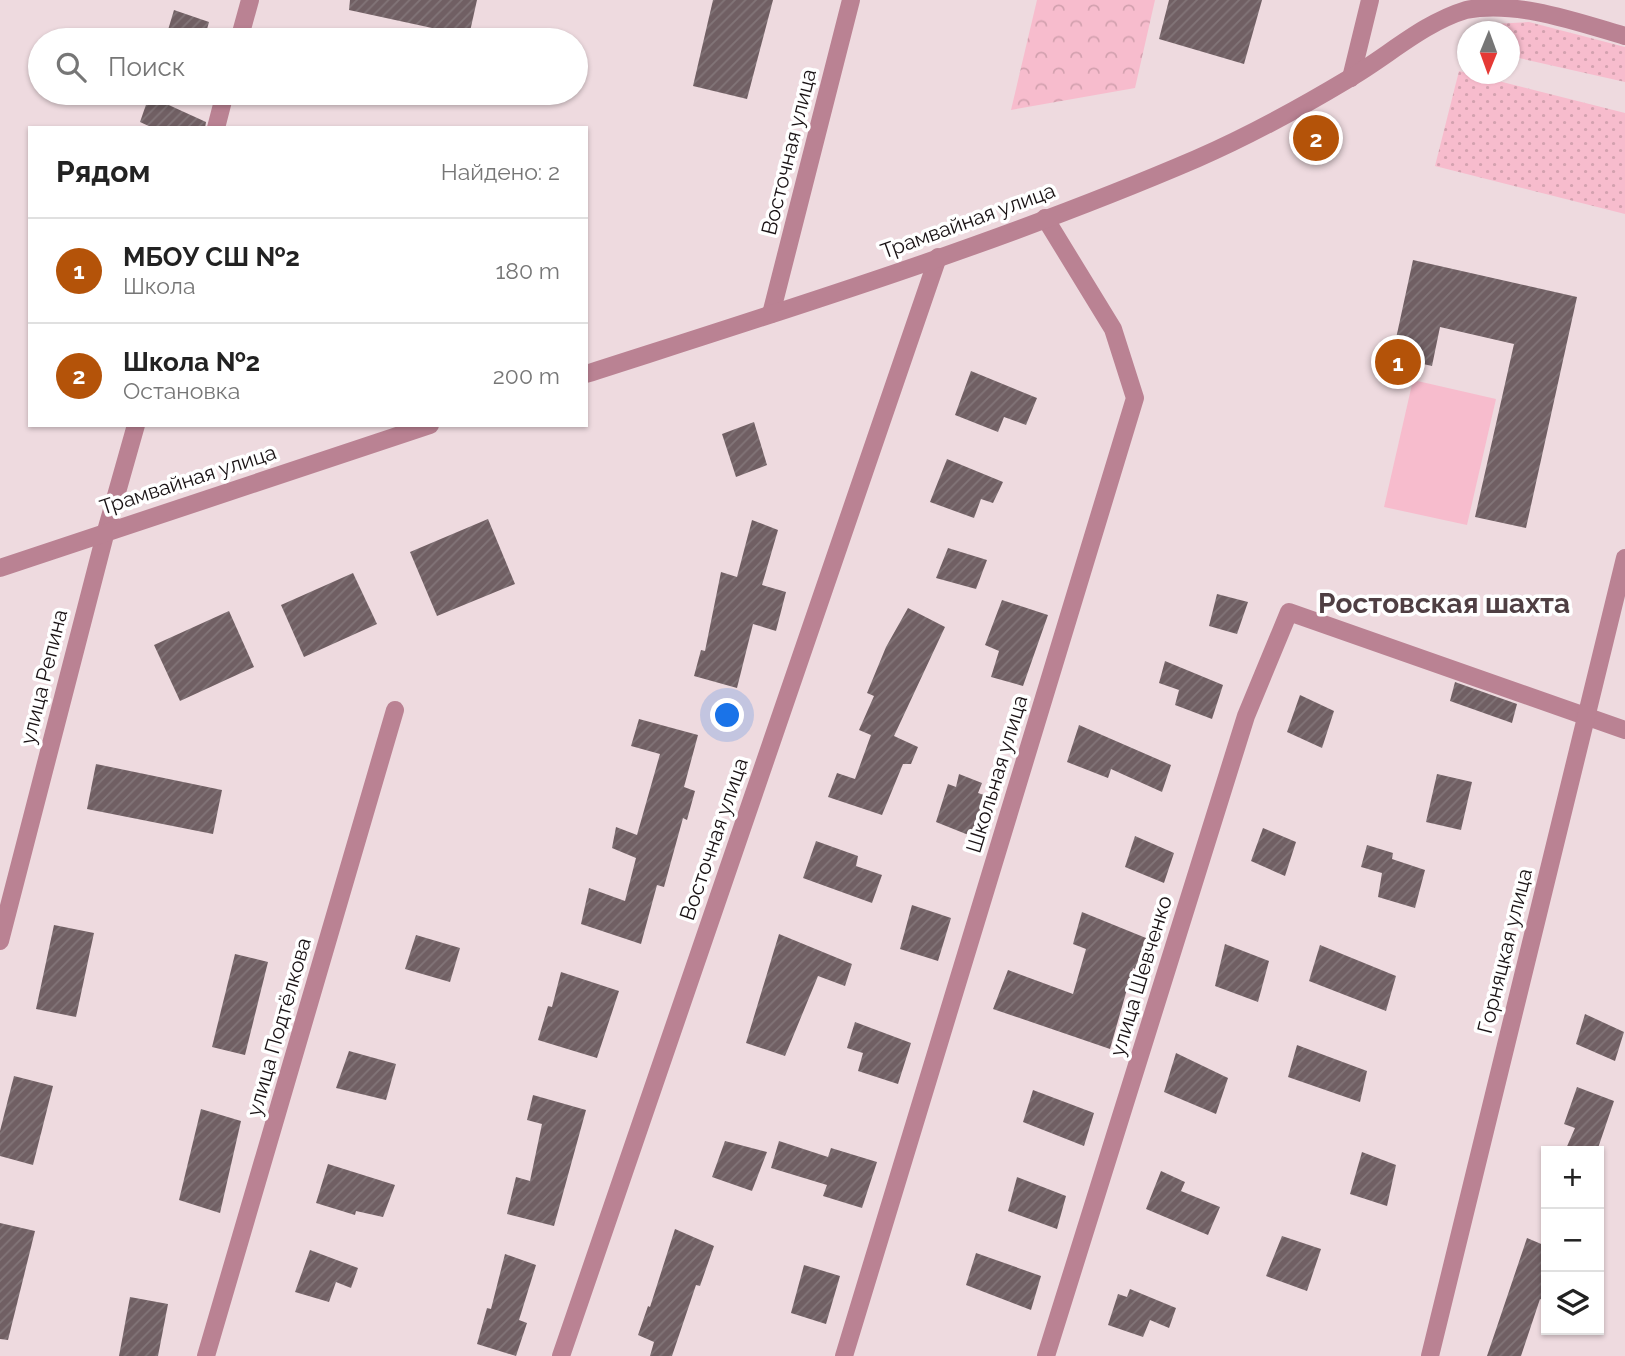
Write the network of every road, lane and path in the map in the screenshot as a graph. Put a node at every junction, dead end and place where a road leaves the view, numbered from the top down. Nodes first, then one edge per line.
1 (250, 0) edge
2 (850, 0) edge
3 (1370, 0) edge
4 (242, 28) edge
5 (1625, 36) edge
6 (1352, 78) junction
7 (222, 105) edge
8 (217, 126) edge
9 (1045, 218) junction
10 (938, 257) junction
11 (771, 314) junction
12 (588, 373) edge
13 (135, 427) edge
14 (424, 427) edge
15 (106, 531) junction
16 (1625, 558) edge
17 (0, 568) edge
18 (396, 710) dead end
19 (1586, 715) junction
20 (1625, 730) edge
21 (0, 942) edge
22 (206, 1356) edge
23 (561, 1356) edge
24 (844, 1356) edge
25 (1046, 1356) edge
26 (1430, 1356) edge

1 - 4 street
2 - 11 street, Восточная улица
3 - 6 street
5 - 6 street, Трамвайная улица
6 - 9 street, Трамвайная улица
7 - 8 street
9 - 10 street, Трамвайная улица
9 - 24 street, Школьная улица
10 - 11 street, Трамвайная улица
10 - 23 street, Восточная улица
11 - 12 street, Трамвайная улица
13 - 15 street, улица Репина
14 - 15 street, Трамвайная улица
15 - 17 street, Трамвайная улица
15 - 21 street, улица Репина
16 - 19 street, Горняцкая улица
18 - 22 street, улица Подтёлкова
19 - 20 street
19 - 25 street, улица Шевченко
19 - 26 street, Горняцкая улица

